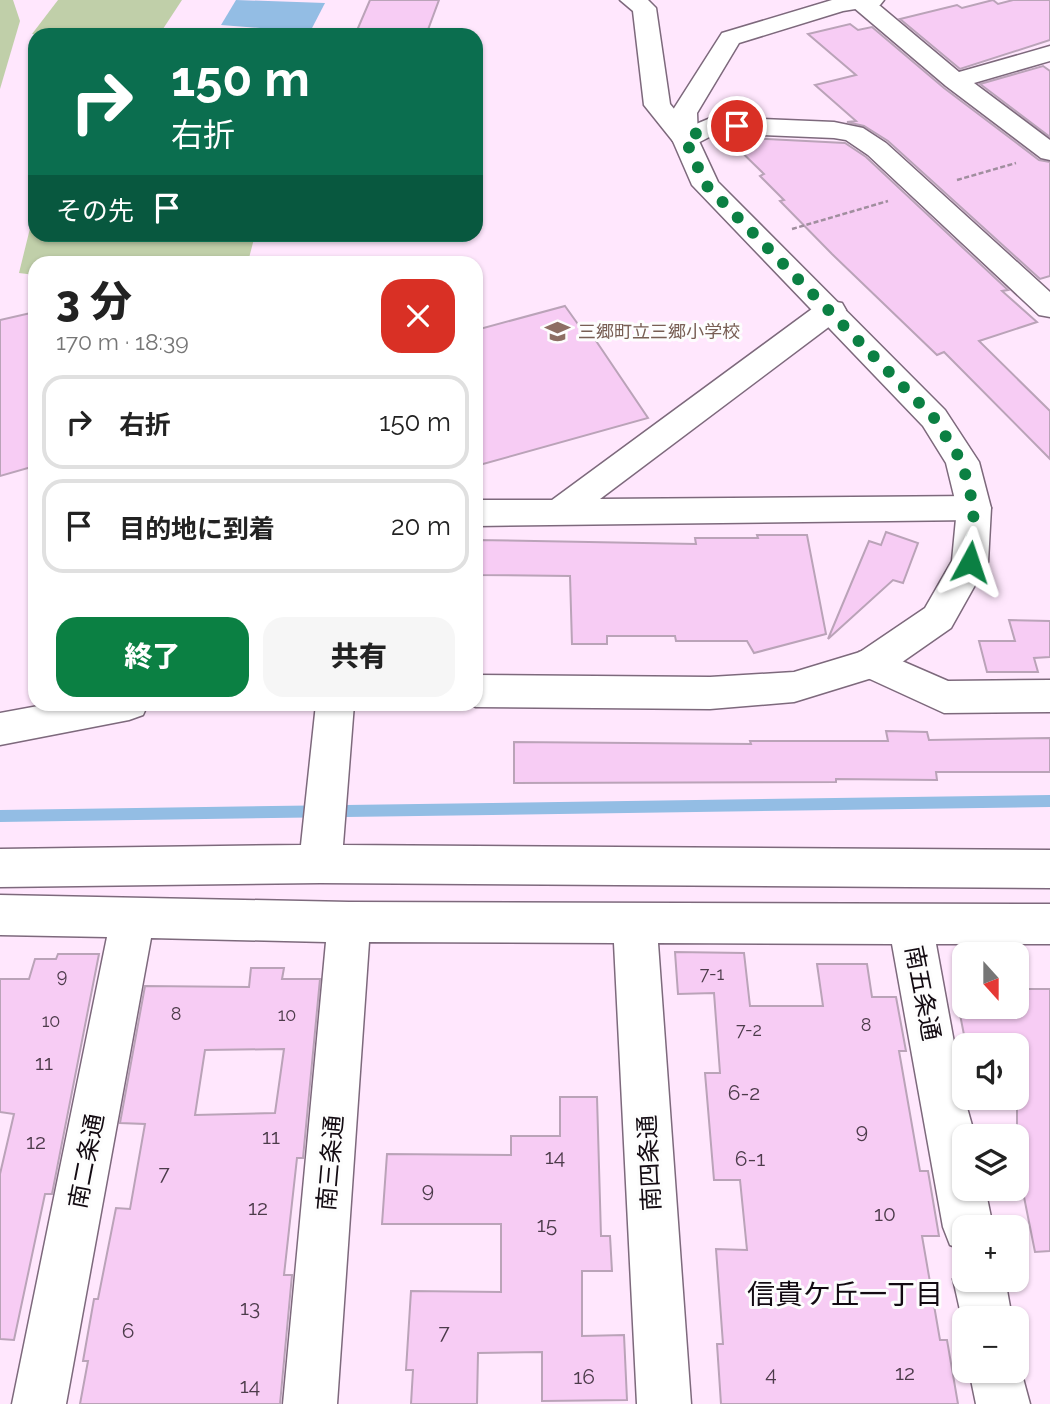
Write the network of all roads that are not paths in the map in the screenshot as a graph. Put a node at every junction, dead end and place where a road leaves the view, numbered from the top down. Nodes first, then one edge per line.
1 (632, 0) edge
2 (867, 1) edge
3 (1050, 53) edge
4 (955, 81) junction
5 (685, 139) junction
6 (1050, 152) edge
7 (1050, 308) edge
8 (831, 310) junction
9 (974, 508) junction
10 (559, 512) junction
11 (483, 513) edge
12 (872, 663) junction
13 (483, 691) edge
14 (1050, 696) edge
15 (93, 711) edge
16 (334, 711) edge
17 (0, 729) edge
18 (321, 850) junction
19 (0, 868) edge
20 (1050, 869) edge
21 (0, 915) edge
22 (133, 918) junction
23 (349, 922) junction
24 (635, 922) junction
25 (910, 924) junction
26 (1050, 925) edge
27 (966, 1215) edge
28 (999, 1383) edge
29 (38, 1404) edge
30 (310, 1404) edge
31 (664, 1404) edge
32 (1003, 1404) edge

1 - 5 street
2 - 4 street
2 - 5 street
3 - 4 street
4 - 6 street
5 - 7 street
5 - 8 street
8 - 9 street
8 - 10 street
9 - 10 street
9 - 12 street
10 - 11 street
12 - 13 street
12 - 14 street
15 - 17 street
16 - 18 street
18 - 19 street
18 - 20 street
21 - 22 street
22 - 23 street
22 - 29 street, 南二条通
23 - 24 street
23 - 30 street, 南三条通
24 - 25 street
24 - 31 street, 南四条通
25 - 26 street
25 - 27 street, 南五条通
28 - 32 street

